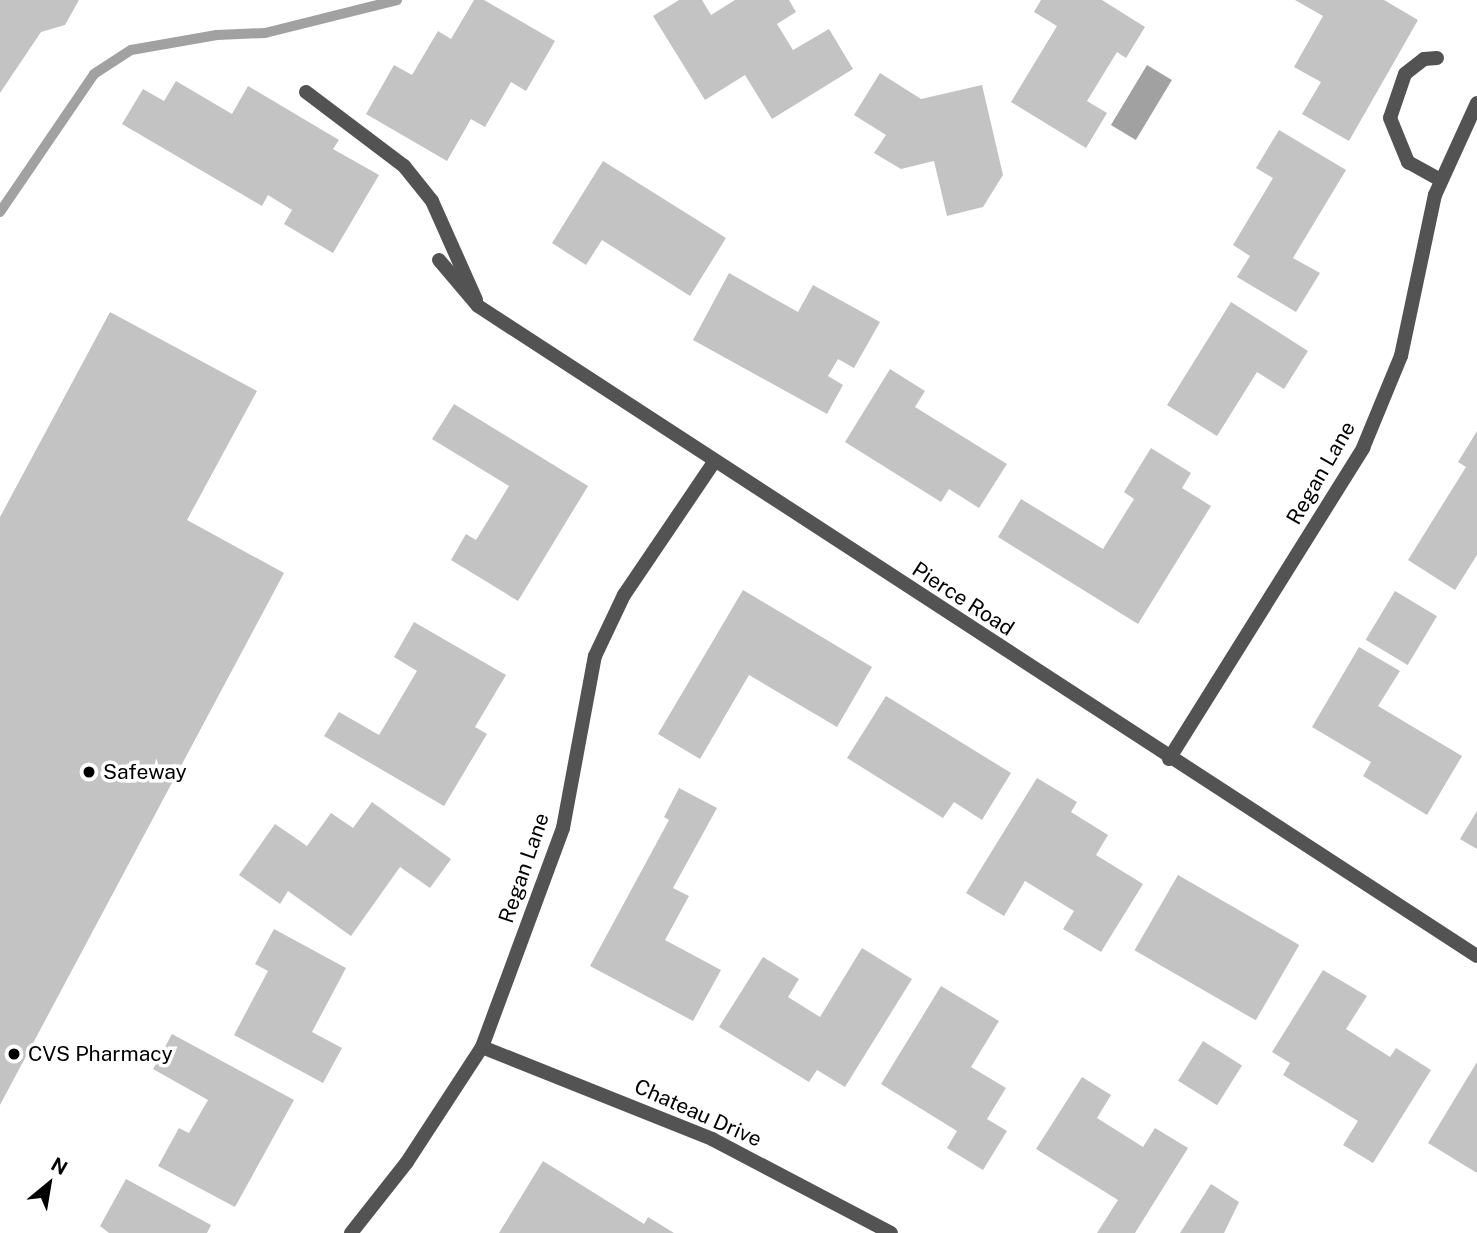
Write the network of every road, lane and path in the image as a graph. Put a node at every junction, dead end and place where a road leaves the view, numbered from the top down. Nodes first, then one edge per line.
1 (1437, 58) dead end
2 (306, 92) dead end
3 (1477, 103) edge
4 (1441, 180) junction
5 (439, 260) dead end
6 (478, 306) junction
7 (714, 462) junction
8 (1169, 759) junction
9 (1477, 957) edge
10 (482, 1047) junction
11 (351, 1233) edge
12 (891, 1233) edge

1 - 4 street
2 - 6 street
3 - 4 street, Regan Lane
4 - 8 street, Regan Lane
5 - 6 street, Pierce Road
6 - 7 street, Pierce Road
7 - 8 street, Pierce Road
7 - 10 street, Regan Lane
8 - 9 street, Pierce Road
10 - 11 street, Regan Lane
10 - 12 street, Chateau Drive

